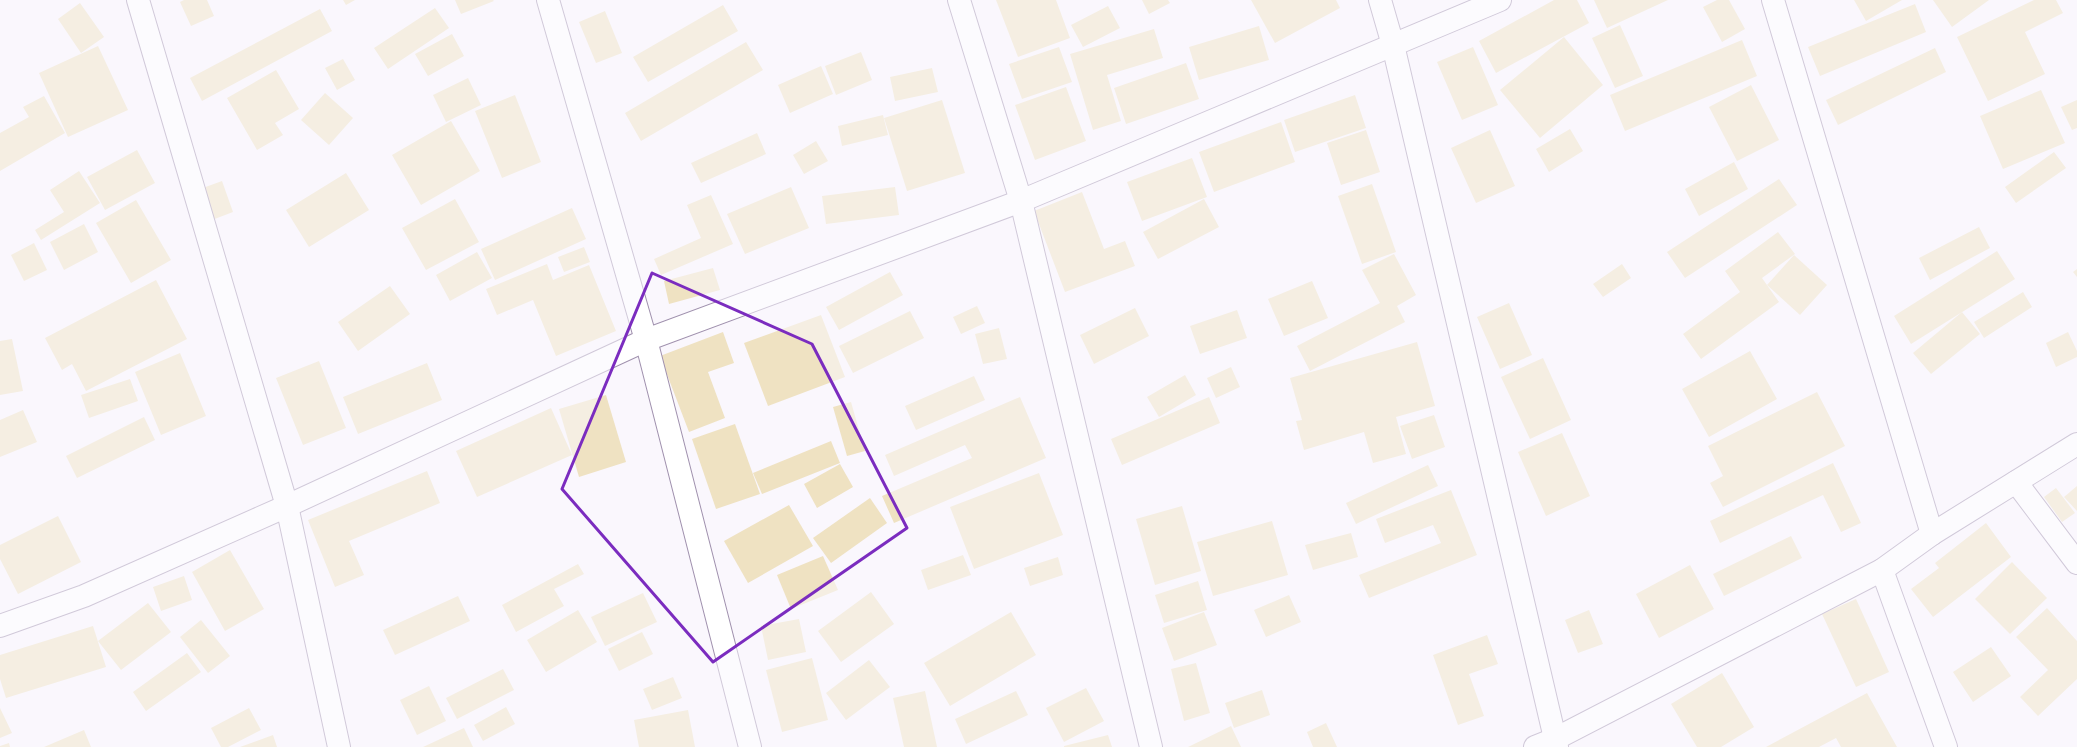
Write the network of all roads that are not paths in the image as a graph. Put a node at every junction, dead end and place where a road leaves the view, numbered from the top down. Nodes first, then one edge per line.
1 (138, 0) edge
2 (548, 0) edge
3 (959, 0) edge
4 (1380, 0) edge
5 (1500, 0) edge
6 (1772, 0) edge
7 (1393, 45) junction
8 (1021, 201) junction
9 (646, 340) junction
10 (2077, 444) edge
11 (2016, 482) junction
12 (287, 506) junction
13 (1932, 534) junction
14 (2077, 563) edge
15 (1882, 570) junction
16 (0, 626) edge
17 (1556, 743) edge
18 (339, 747) edge
19 (750, 747) edge
20 (1151, 747) edge
21 (1535, 747) edge
22 (1946, 747) edge

1 - 12 street
2 - 9 street
3 - 8 street
4 - 7 street
5 - 7 street
6 - 13 street
7 - 8 street
7 - 17 street
8 - 9 street
8 - 20 street
9 - 12 street
9 - 19 street
10 - 11 street
11 - 13 street
11 - 14 street
12 - 16 street
12 - 18 street
13 - 15 street
15 - 17 street
15 - 22 street
17 - 21 street

